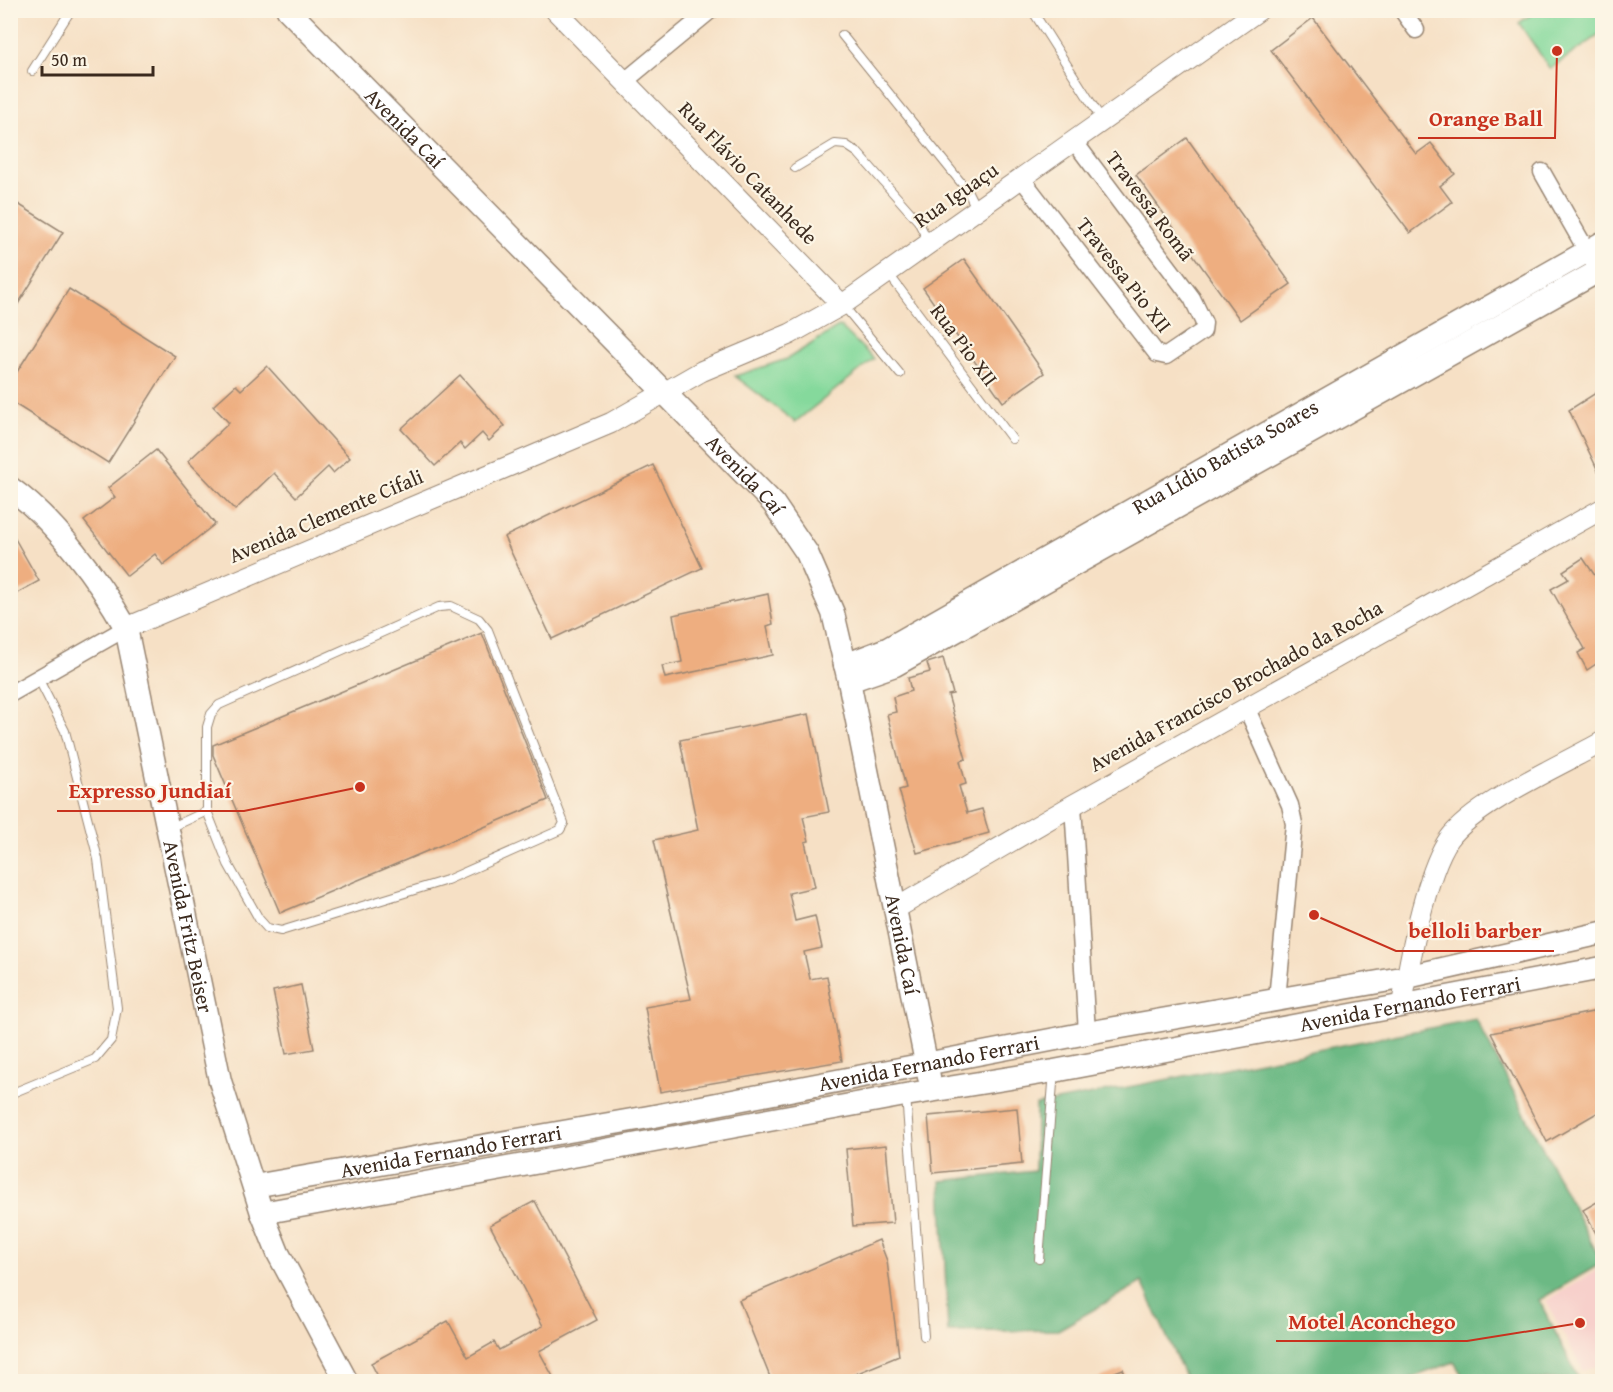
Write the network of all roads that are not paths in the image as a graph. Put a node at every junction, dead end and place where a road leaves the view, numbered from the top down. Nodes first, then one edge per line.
1 (288, 10) edge
2 (555, 10) edge
3 (711, 10) edge
4 (1032, 10) edge
5 (1259, 10) edge
6 (1402, 10) edge
7 (70, 11) edge
8 (1416, 30) dead end
9 (842, 35) dead end
10 (32, 71) dead end
11 (625, 81) junction
12 (1102, 121) junction
13 (1074, 141) junction
14 (795, 168) dead end
15 (1542, 172) dead end
16 (1022, 178) junction
17 (977, 210) junction
18 (930, 244) junction
19 (1599, 263) edge
20 (888, 273) junction
21 (1192, 298) joint
22 (842, 305) junction
23 (900, 374) dead end
24 (666, 393) junction
25 (1012, 440) dead end
26 (10, 488) edge
27 (1602, 509) edge
28 (126, 628) junction
29 (847, 673) junction
30 (38, 678) junction
31 (10, 694) edge
32 (1246, 707) junction
33 (1602, 742) edge
34 (1073, 805) junction
35 (207, 811) junction
36 (167, 830) junction
37 (896, 909) junction
38 (1602, 933) edge
39 (1602, 968) edge
40 (1407, 977) junction
41 (1277, 999) junction
42 (1402, 1005) junction
43 (1087, 1032) junction
44 (927, 1063) junction
45 (1054, 1071) junction
46 (930, 1091) junction
47 (10, 1094) edge
48 (906, 1095) junction
49 (650, 1117) junction
50 (656, 1142) junction
51 (426, 1156) junction
52 (430, 1183) junction
53 (254, 1186) junction
54 (262, 1213) junction
55 (1039, 1259) dead end
56 (924, 1336) dead end
57 (347, 1382) edge

1 - 24 main road, Avenida Caí
2 - 11 street, Rua Flávio Catanhede
3 - 11 street
4 - 12 lane
5 - 12 street, Rua Iguaçu
6 - 8 street
7 - 10 lane
9 - 17 lane
11 - 22 street, Rua Flávio Catanhede
12 - 13 street, Rua Iguaçu
13 - 16 street, Rua Iguaçu
13 - 21 street, Travessa Romã
14 - 18 lane
15 - 19 street
16 - 17 street, Rua Iguaçu
16 - 21 street, Travessa Pio XII
17 - 18 street, Rua Iguaçu
18 - 20 street, Rua Iguaçu
19 - 29 main road, Rua Lídio Batista Soares
20 - 22 street, Rua Iguaçu
20 - 25 lane, Rua Pio XII
22 - 23 lane, Rua Flávio Catanhede
22 - 24 street, Rua Iguaçu
24 - 28 street, Avenida Clemente Cifali
24 - 29 main road, Avenida Caí
26 - 28 main road, Avenida Fritz Beiser
27 - 32 street, Avenida Francisco Brochado da Rocha
28 - 30 street, Avenida Clemente Cifali
28 - 36 main road, Avenida Fritz Beiser
29 - 37 main road, Avenida Caí
30 - 31 street, Avenida Clemente Cifali
30 - 47 lane
32 - 34 street, Avenida Francisco Brochado da Rocha
32 - 41 street
33 - 40 street
34 - 37 street, Avenida Francisco Brochado da Rocha
34 - 43 street
35 - 35 lane
35 - 36 lane
36 - 53 main road, Avenida Fritz Beiser
37 - 44 main road, Avenida Caí
38 - 40 main road, Avenida Fernando Ferrari
39 - 42 main road, Avenida Fernando Ferrari
40 - 41 main road, Avenida Fernando Ferrari
40 - 42 street
41 - 43 main road, Avenida Fernando Ferrari
42 - 45 main road, Avenida Fernando Ferrari
43 - 44 main road, Avenida Fernando Ferrari
44 - 46 main road, Avenida Caí
44 - 49 main road, Avenida Fernando Ferrari
45 - 46 main road, Avenida Fernando Ferrari
45 - 55 lane
46 - 48 main road, Avenida Fernando Ferrari
48 - 50 main road, Avenida Fernando Ferrari
48 - 56 lane
49 - 50 main road
49 - 51 main road, Avenida Fernando Ferrari
50 - 52 main road, Avenida Fernando Ferrari
51 - 52 main road
51 - 53 main road, Avenida Fernando Ferrari
52 - 54 main road, Avenida Fernando Ferrari
53 - 54 main road, Avenida Fritz Beiser
54 - 57 main road, Avenida Fritz Beiser

